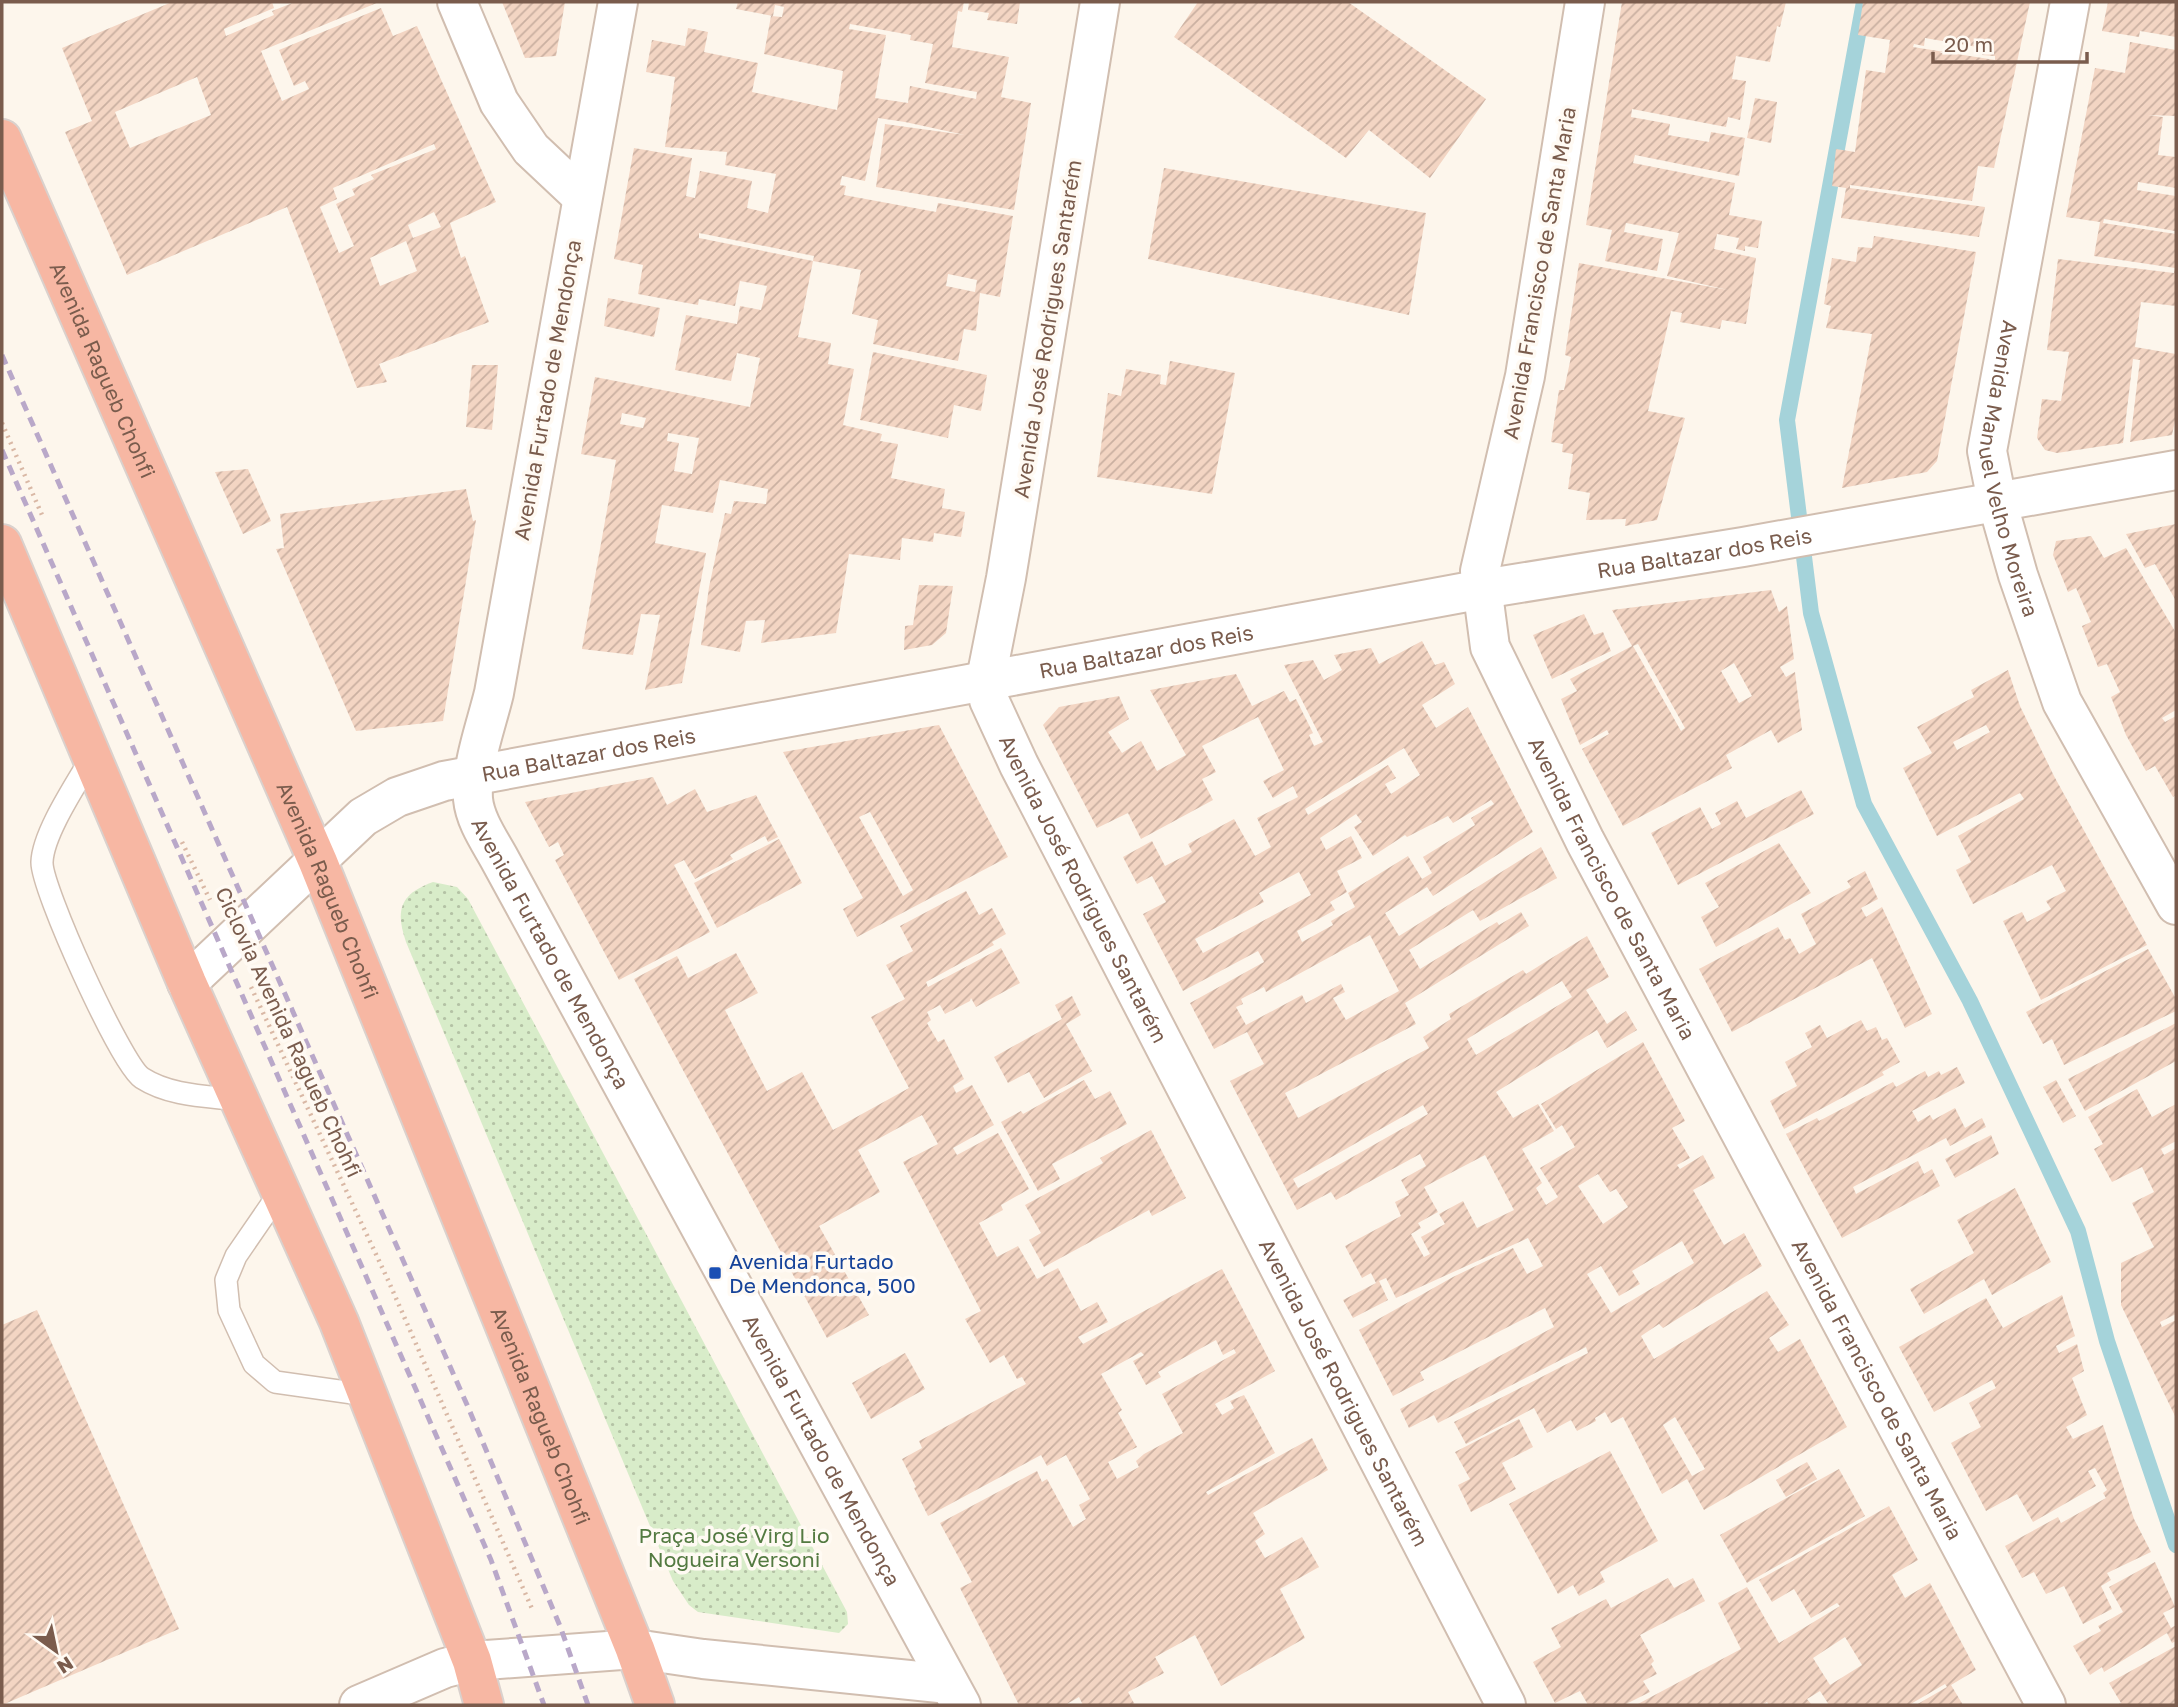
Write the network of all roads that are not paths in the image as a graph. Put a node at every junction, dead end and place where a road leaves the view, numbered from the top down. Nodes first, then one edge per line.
1 (457, 2) edge
2 (618, 2) edge
3 (1100, 2) edge
4 (1584, 2) edge
5 (2070, 2) edge
6 (2, 139) edge
7 (581, 196) junction
8 (2176, 470) edge
9 (1997, 501) junction
10 (2, 544) edge
11 (1483, 589) junction
12 (986, 679) junction
13 (92, 757) junction
14 (475, 775) junction
15 (318, 862) junction
16 (2176, 905) edge
17 (187, 983) junction
18 (239, 1100) junction
19 (280, 1192) junction
20 (367, 1395) junction
21 (635, 1649) junction
22 (472, 1661) junction
23 (955, 1695) edge
24 (359, 1705) edge
25 (484, 1705) edge
26 (655, 1705) edge
27 (1506, 1705) edge
28 (2046, 1705) edge

1 - 7 street
2 - 7 street, Avenida Furtado de Mendonça
3 - 12 street, Avenida José Rodrigues Santarém
4 - 11 street, Avenida Francisco de Santa Maria
5 - 9 street, Avenida Manuel Velho Moreira
6 - 15 highway, Avenida Ragueb Chohfi
7 - 14 street, Avenida Furtado de Mendonça
8 - 9 street, Rua Baltazar dos Reis
9 - 11 street, Rua Baltazar dos Reis
9 - 16 street, Avenida Manuel Velho Moreira
10 - 13 highway
11 - 12 street, Rua Baltazar dos Reis
11 - 28 street, Avenida Francisco de Santa Maria
12 - 14 street, Rua Baltazar dos Reis
12 - 27 street, Avenida José Rodrigues Santarém
13 - 17 highway
13 - 18 lane
14 - 15 street, Rua Baltazar dos Reis
14 - 23 street, Avenida Furtado de Mendonça
15 - 17 street, Rua Baltazar dos Reis
15 - 21 highway, Avenida Ragueb Chohfi
17 - 18 highway
18 - 19 highway
19 - 20 highway
19 - 20 lane
20 - 22 highway
21 - 22 street
21 - 23 street
21 - 26 highway, Avenida Ragueb Chohfi
22 - 24 street
22 - 25 highway

